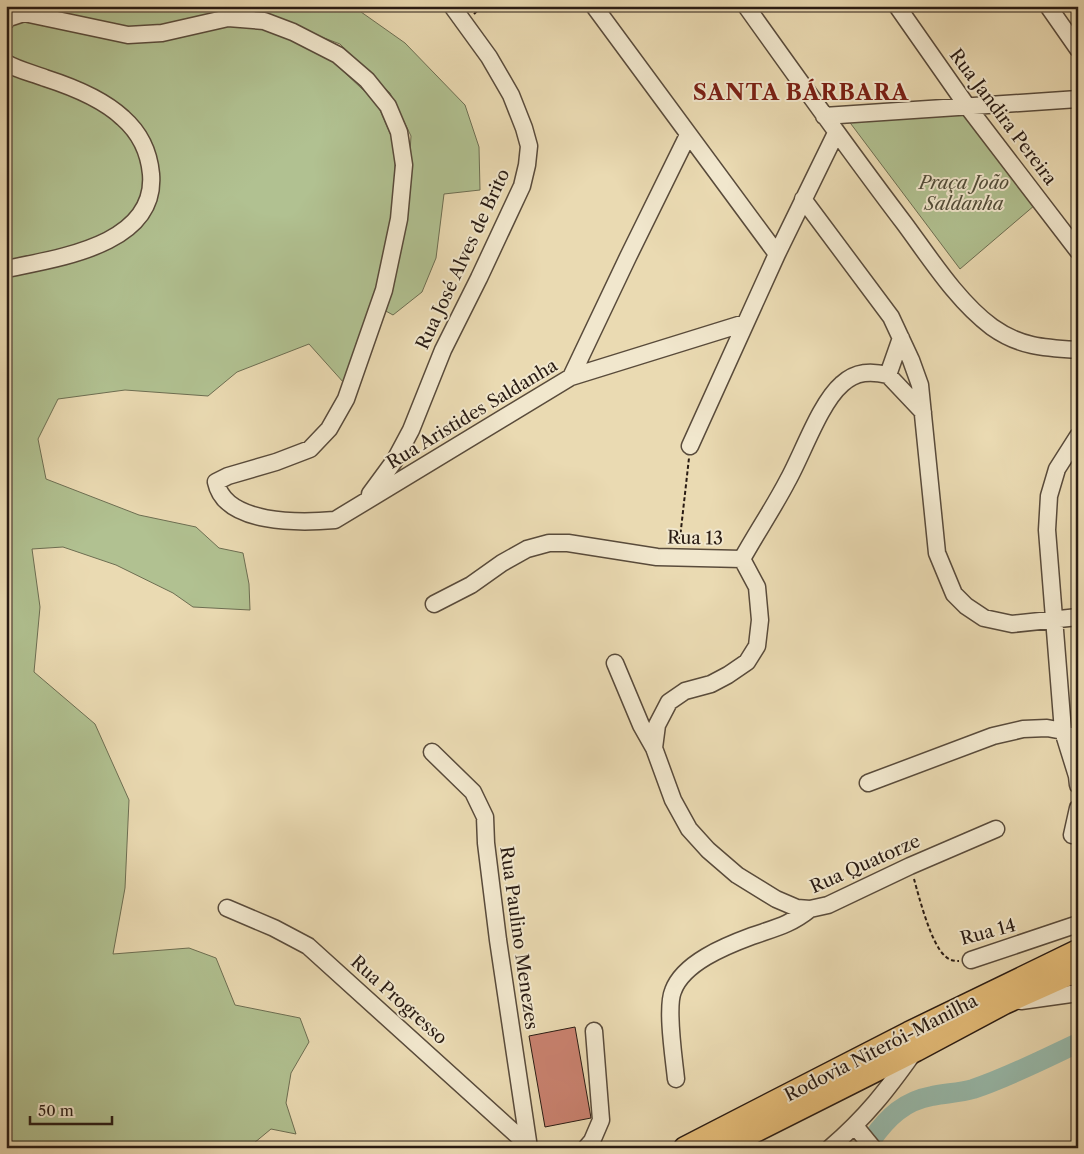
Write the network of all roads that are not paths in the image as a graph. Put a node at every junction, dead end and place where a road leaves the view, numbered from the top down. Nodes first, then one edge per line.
1 (452, 6) edge
2 (594, 6) edge
3 (746, 6) edge
4 (897, 6) edge
5 (1048, 6) edge
6 (6, 21) edge
7 (1078, 49) edge
8 (6, 63) edge
9 (1078, 99) edge
10 (967, 106) junction
11 (824, 116) junction
12 (836, 133) junction
13 (688, 135) junction
14 (803, 199) junction
15 (1078, 251) edge
16 (777, 254) junction
17 (6, 269) edge
18 (745, 323) junction
19 (902, 338) junction
20 (1078, 350) edge
21 (888, 375) junction
22 (571, 377) junction
23 (923, 412) junction
24 (1078, 436) edge
25 (690, 446) road end
26 (364, 502) junction
27 (742, 559) junction
28 (434, 604) dead end
29 (1078, 617) edge
30 (1054, 620) junction
31 (615, 663) dead end
32 (1063, 731) junction
33 (1078, 745) edge
34 (654, 748) junction
35 (432, 752) dead end
36 (868, 783) dead end
37 (1078, 785) edge
38 (1078, 808) edge
39 (996, 829) dead end
40 (1072, 834) dead end
41 (227, 908) dead end
42 (810, 909) junction
43 (1078, 924) edge
44 (1078, 951) edge
45 (972, 960) road end
46 (1078, 970) edge
47 (1078, 993) edge
48 (1004, 1003) junction
49 (594, 1032) dead end
50 (916, 1050) junction
51 (676, 1078) dead end
52 (855, 1126) junction
53 (529, 1147) edge
54 (586, 1148) edge
55 (685, 1148) edge
56 (721, 1148) edge
57 (830, 1148) edge
58 (873, 1148) edge

1 - 26 street, Rua José Alves de Brito
2 - 13 street
3 - 11 street
4 - 10 street, Rua Jandira Pereira
5 - 7 street
6 - 26 street, Rua Aristides Saldanha
8 - 17 street
9 - 10 street
10 - 11 street
10 - 15 street, Rua Jandira Pereira
11 - 12 street
12 - 14 street
12 - 20 street
13 - 16 street
13 - 22 street
14 - 16 street
14 - 19 street
16 - 18 street
18 - 22 street, Rua Aristides Saldanha
18 - 25 street
19 - 21 street
19 - 23 street
21 - 23 street
21 - 27 street, Rua 13
22 - 26 street, Rua Aristides Saldanha
23 - 30 street
24 - 30 street
27 - 28 street, Rua 13
27 - 34 street
29 - 30 street
30 - 32 street
31 - 34 street, Rua Quatorze
32 - 33 street
32 - 36 street
32 - 37 street
34 - 42 street, Rua Quatorze
35 - 53 street, Rua Paulino Menezes
38 - 40 street
39 - 42 street, Rua Quatorze
41 - 53 street, Rua Progresso
42 - 51 street
43 - 45 street, Rua 14
44 - 55 highway, Rodovia Niterói-Manilha
46 - 48 highway, Rodovia Niterói-Manilha
47 - 48 street
48 - 50 highway, Rodovia Niterói-Manilha
49 - 54 street
50 - 52 street
50 - 56 highway, Rodovia Niterói-Manilha
52 - 57 street
52 - 58 street

